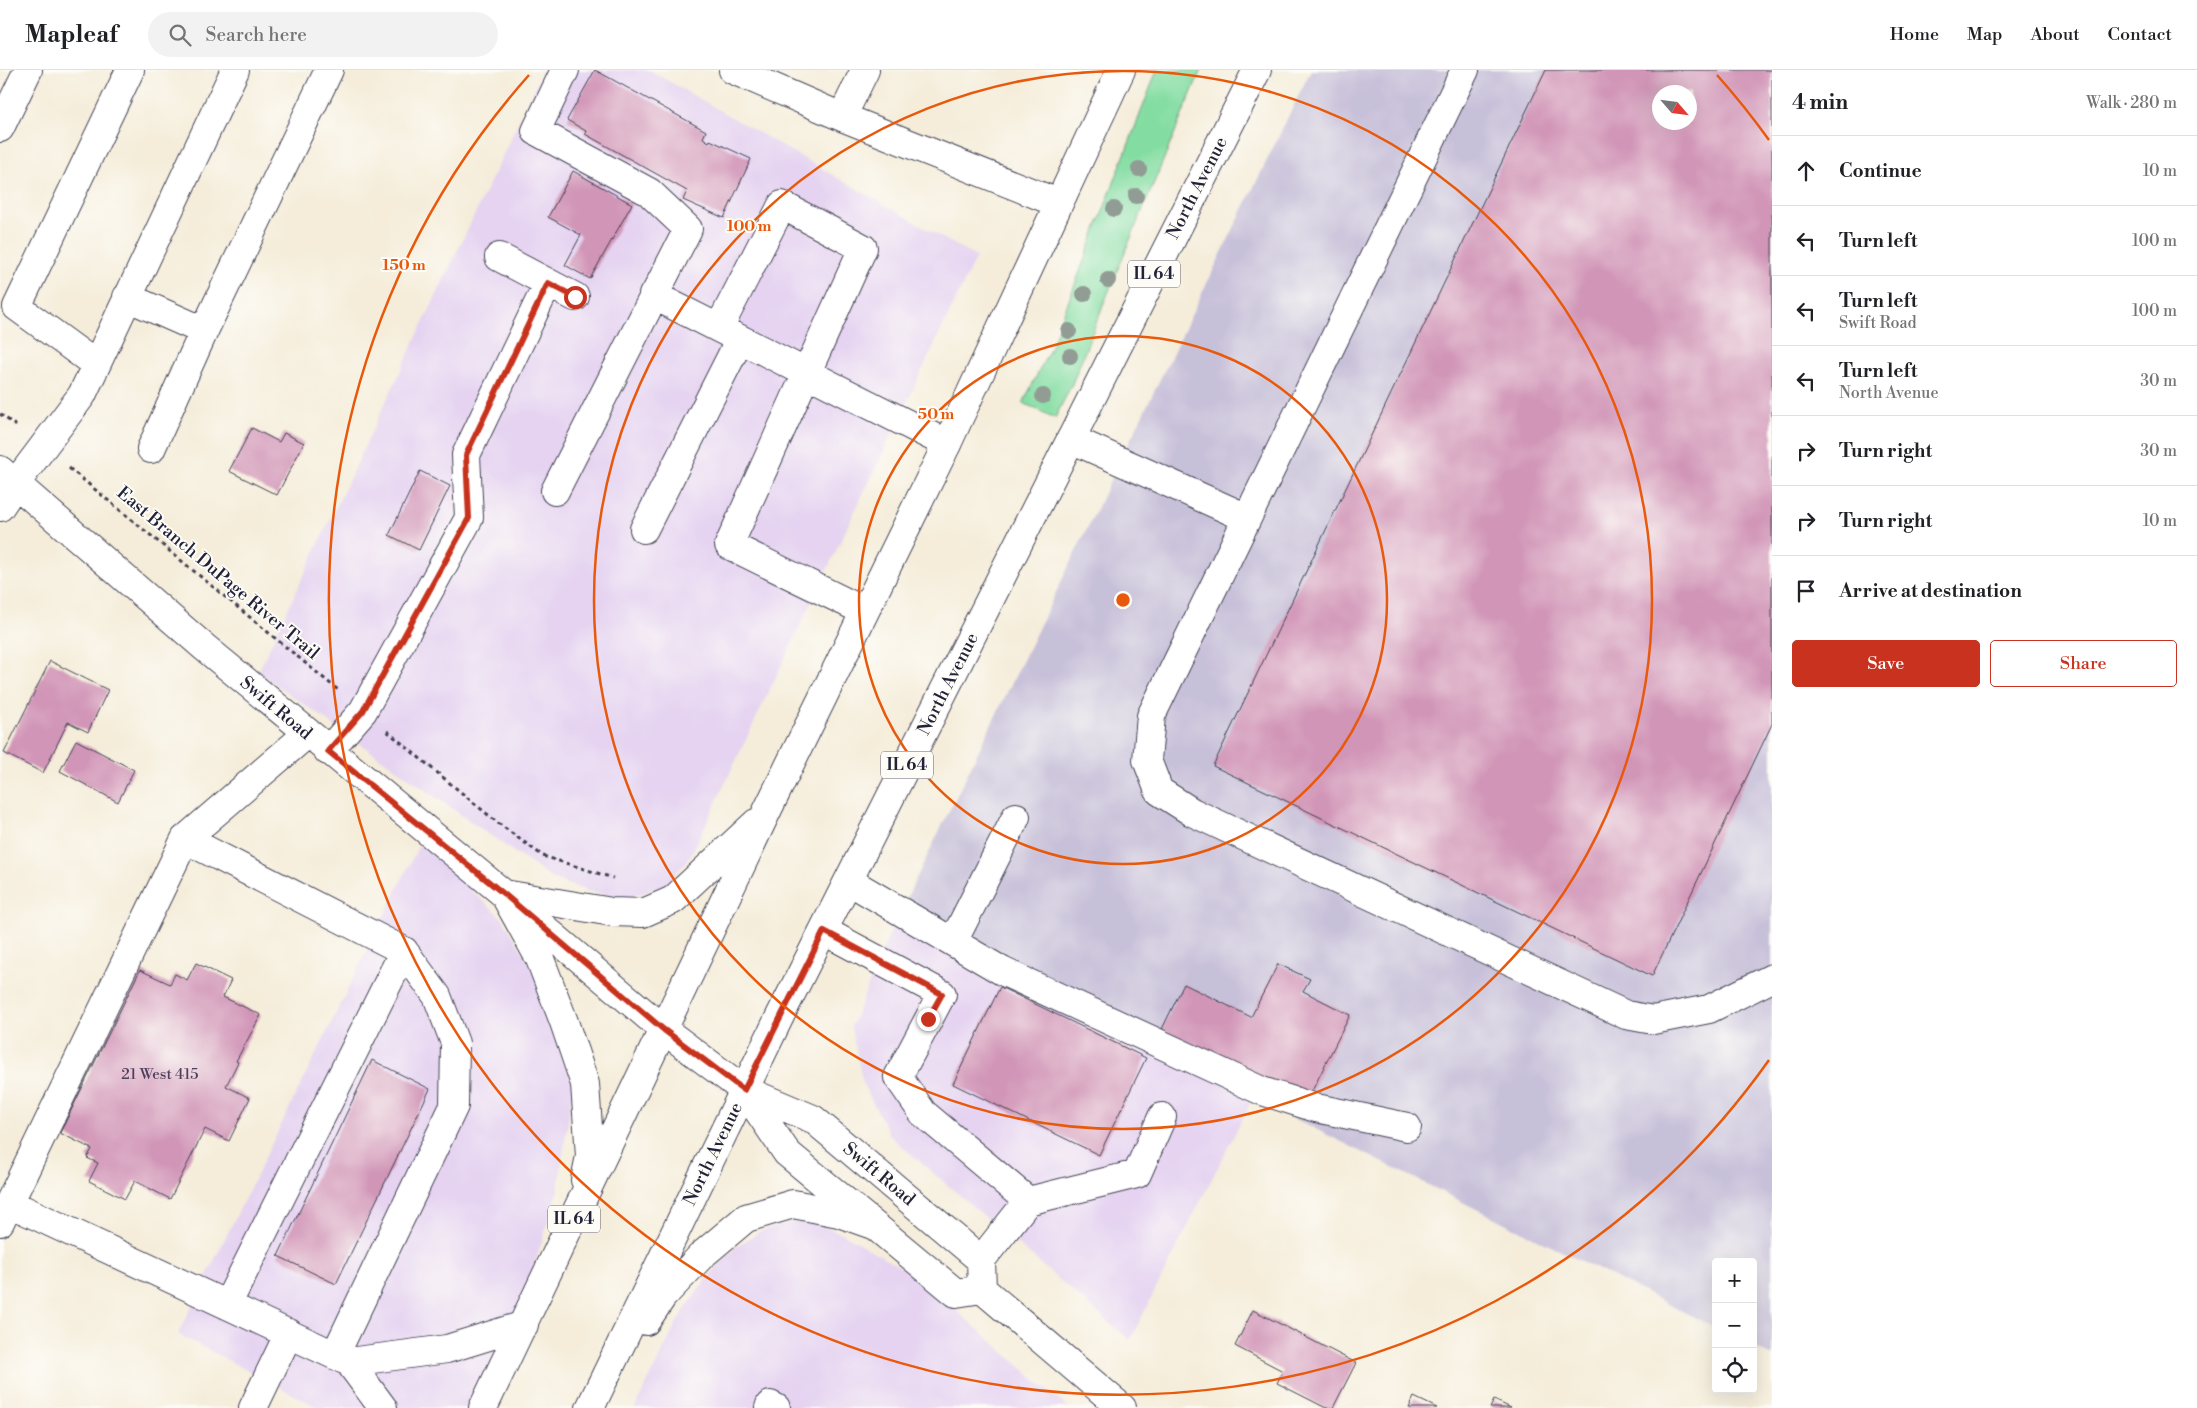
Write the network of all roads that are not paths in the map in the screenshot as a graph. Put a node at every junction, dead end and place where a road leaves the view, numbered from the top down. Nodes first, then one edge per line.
1 (130, 70) edge
2 (235, 70) edge
3 (329, 70) edge
4 (564, 70) edge
5 (865, 70) edge
6 (1121, 70) edge
7 (1257, 70) edge
8 (1465, 70) edge
9 (737, 71) edge
10 (15, 82) edge
11 (842, 118) junction
12 (0, 128) edge
13 (1058, 203) junction
14 (498, 256) dead end
15 (548, 283) junction
16 (653, 295) junction
17 (127, 297) junction
18 (575, 297) dead end
19 (8, 300) edge
20 (204, 331) junction
21 (730, 334) junction
22 (96, 364) junction
23 (806, 372) junction
24 (1071, 439) junction
25 (947, 444) junction
26 (151, 449) dead end
27 (8, 476) edge
28 (555, 491) dead end
29 (0, 507) edge
30 (1247, 518) junction
31 (644, 529) dead end
32 (864, 611) junction
33 (307, 734) junction
34 (328, 751) junction
35 (766, 813) junction
36 (1016, 817) dead end
37 (185, 839) junction
38 (849, 881) junction
39 (504, 894) junction
40 (824, 931) junction
41 (953, 942) junction
42 (404, 951) junction
43 (1772, 978) edge
44 (664, 1030) junction
45 (744, 1090) junction
46 (1162, 1117) dead end
47 (1407, 1127) dead end
48 (1028, 1201) junction
49 (581, 1204) junction
50 (5, 1213) edge
51 (870, 1224) junction
52 (982, 1260) junction
53 (982, 1288) junction
54 (227, 1304) junction
55 (524, 1325) junction
56 (289, 1333) junction
57 (342, 1359) junction
58 (591, 1406) edge
59 (252, 1408) edge
60 (383, 1408) edge
61 (482, 1408) edge
62 (769, 1408) edge
63 (776, 1408) edge
64 (1122, 1408) edge

1 - 19 main road
2 - 17 main road
3 - 20 main road
4 - 16 main road
5 - 11 main road
6 - 13 main road, IL 64
7 - 24 main road, North Avenue / IL 64
8 - 30 main road
9 - 11 main road
10 - 12 main road
11 - 13 main road
13 - 25 main road, IL 64
14 - 15 main road
15 - 18 main road
15 - 34 main road
16 - 21 main road
16 - 28 main road
17 - 20 main road
17 - 22 main road
19 - 22 main road
20 - 26 main road
21 - 23 main road
21 - 23 main road
21 - 31 main road
22 - 27 main road
23 - 25 main road
23 - 32 main road
24 - 30 main road
24 - 38 main road, North Avenue / IL 64
25 - 32 main road, IL 64
27 - 29 main road
27 - 33 main road, Swift Road
30 - 43 main road
32 - 35 main road, IL 64
33 - 34 main road, Swift Road
33 - 37 main road
34 - 39 main road, Swift Road
35 - 39 main road
35 - 44 main road, IL 64
36 - 41 main road
37 - 42 main road
37 - 50 main road
38 - 40 main road, North Avenue / IL 64
38 - 41 main road
39 - 44 main road, Swift Road
39 - 49 main road
40 - 45 main road, North Avenue / IL 64
40 - 48 main road
41 - 47 main road
42 - 54 main road
42 - 57 main road
44 - 45 main road, Swift Road
44 - 49 main road, IL 64
45 - 51 main road, Swift Road
45 - 52 main road, Swift Road
45 - 58 main road, North Avenue / IL 64
46 - 48 main road
48 - 52 main road
49 - 55 main road, IL 64
50 - 54 main road
51 - 53 main road, Swift Road
51 - 58 main road
52 - 53 main road
53 - 64 main road
54 - 56 main road
55 - 57 main road
55 - 61 main road, IL 64
56 - 57 main road
56 - 59 main road
57 - 60 main road
62 - 63 main road

